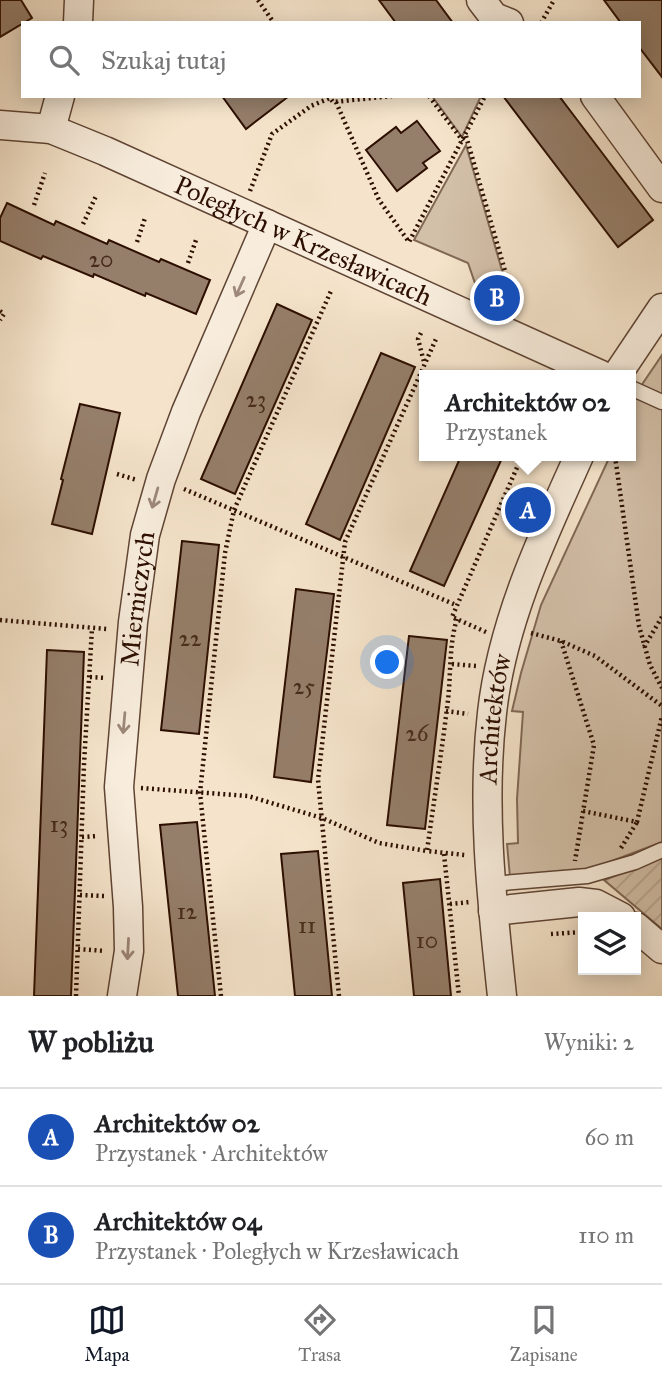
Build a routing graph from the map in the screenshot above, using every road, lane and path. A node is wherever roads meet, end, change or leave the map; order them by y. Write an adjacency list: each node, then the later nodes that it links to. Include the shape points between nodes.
1 (79, 0): 5 (street)
2 (258, 0): 6 (path)
3 (481, 0): 7 (street, via 494,17)
4 (554, 0): 8 (path)
5 (78, 21)
6 (273, 21)
7 (504, 21)
8 (542, 21)
9 (59, 98): 18 (street)
10 (327, 98): 23 (path, via 272,134)
11 (330, 98): 16 (path)
12 (374, 98): 16 (path)
13 (431, 98): 20 (path)
14 (484, 98): 19 (path)
15 (596, 98): 22 (street)
16 (337, 102): 20 (path, via 379,200 409,242)
17 (0, 125): 18 (street, Poległych w Krzesławicach)
18 (51, 129): 28 (street, Poległych w Krzesławicach)
19 (466, 135): 20 (path); 34 (path)
20 (463, 141)
21 (45, 173): 25 (path)
22 (662, 188)
23 (248, 195)
24 (96, 196): 27 (path)
25 (34, 205)
26 (145, 218): 30 (path)
27 (83, 223)
28 (267, 224): 41 (street, Poległych w Krzesławicach); 72 (street, Mierniczych, one-way to 72, via 191,401 145,535)
29 (196, 240): 31 (path)
30 (137, 242)
31 (188, 263)
32 (331, 291): 52 (path)
33 (662, 308): 42 (street)
34 (516, 309)
35 (0, 311): 36 (path, via 4,314)
36 (0, 320)
37 (421, 333): 39 (path, via 418,339)
38 (436, 339): 39 (path)
39 (424, 363): 40 (path)
40 (421, 370)
41 (590, 370)
42 (620, 370)
43 (419, 374): 53 (path, via 345,542)
44 (636, 390): 45 (lane)
45 (662, 402)
46 (520, 461): 54 (path)
47 (577, 461): 60 (street, Architektów)
48 (616, 461): 62 (path)
49 (117, 474): 50 (path)
50 (140, 481)
51 (193, 493): 52 (path)
52 (234, 510): 53 (path); 73 (path, via 225,553)
53 (344, 557): 54 (path); 75 (path, via 318,780)
54 (456, 606): 56 (path, via 452,617)
55 (662, 617): 62 (path)
56 (457, 619): 60 (path); 63 (path)
57 (0, 620): 58 (path)
58 (92, 628): 59 (path); 65 (path)
59 (117, 630)
60 (502, 631): 61 (path); 85 (street, Architektów, via 489,757)
61 (561, 641): 68 (path, via 595,656); 74 (path, via 594,745)
62 (643, 647): 67 (path)
63 (452, 664): 64 (path); 69 (path)
64 (488, 667)
65 (89, 677): 66 (path); 83 (path)
66 (111, 678)
67 (662, 688)
68 (662, 706)
69 (446, 712): 70 (path); 79 (path)
70 (479, 715)
71 (662, 716): 76 (path)
72 (119, 787): 73 (path); 96 (street, Mierniczych, one-way to 96, via 129,951)
73 (200, 793): 75 (path, via 248,796); 97 (path)
74 (583, 811): 76 (path); 82 (path)
75 (322, 818): 79 (path, via 379,843); 98 (path)
76 (637, 822): 77 (path)
77 (623, 844)
78 (662, 850): 85 (lane, via 587,876)
79 (427, 851): 80 (path)
80 (443, 854): 81 (path); 87 (path)
81 (473, 856)
82 (574, 864)
83 (80, 895): 84 (path); 92 (path)
84 (114, 897)
85 (492, 897): 88 (street, via 596,904); 100 (street, Architektów)
86 (466, 902): 87 (path)
87 (450, 904): 99 (path)
88 (611, 912)
89 (641, 931): 93 (street)
90 (578, 932): 91 (path)
91 (551, 934)
92 (78, 949): 94 (path); 95 (path)
93 (662, 949)
94 (113, 951)
95 (76, 996)
96 (122, 996)
97 (221, 996)
98 (339, 996)
99 (459, 996)
100 (502, 996)

